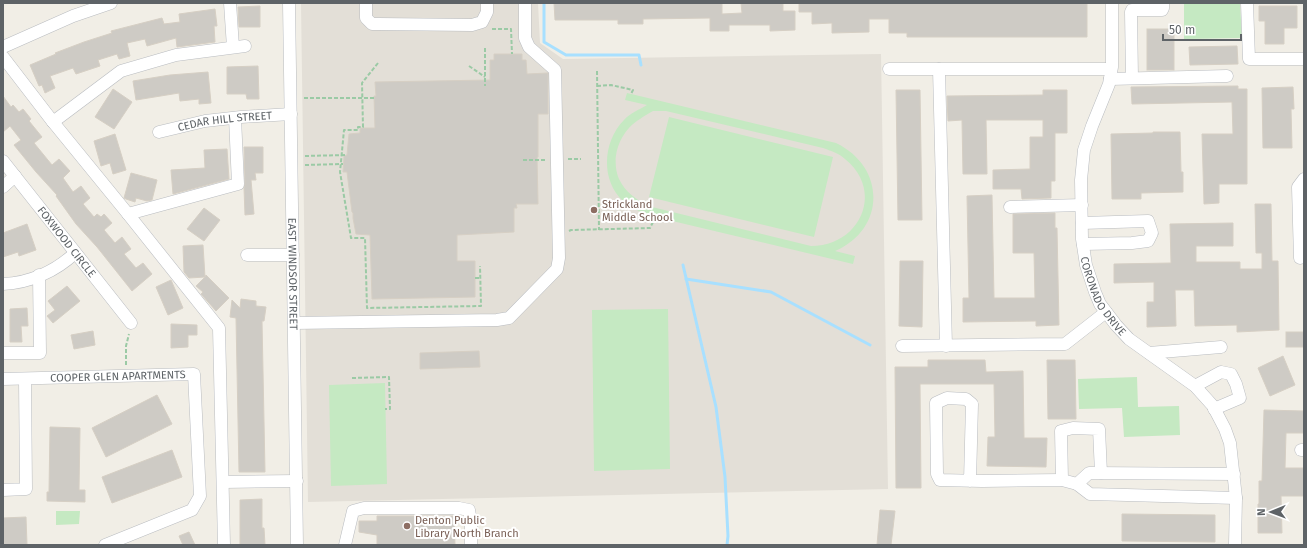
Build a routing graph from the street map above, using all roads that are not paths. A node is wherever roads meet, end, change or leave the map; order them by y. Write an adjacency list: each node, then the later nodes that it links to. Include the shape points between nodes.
1 (111, 3): 12 (street, via 73,16)
2 (230, 3): 23 (street, via 239,47 176,55 121,70)
3 (289, 3): 21 (street, EAST WINDSOR STREET)
4 (366, 3): 5 (street, via 366,18 372,24 397,25 472,25 482,22 487,12)
5 (487, 3)
6 (525, 3): 42 (street, via 525,38 529,47 555,70 559,258 557,269 510,318)
7 (1112, 3): 10 (street, CORONADO DRIVE)
8 (1163, 3): 11 (street, via 1162,10 1132,10)
9 (1247, 3): 14 (street, via 1249,59)
10 (1112, 30): 11 (street); 18 (street, CORONADO DRIVE)
11 (1131, 30): 15 (street)
12 (3, 47)
13 (3, 57): 23 (street)
14 (1304, 59)
15 (1131, 62): 18 (street); 20 (street)
16 (889, 69): 17 (street)
17 (938, 69): 18 (street); 44 (street)
18 (1111, 70): 20 (street); 29 (street, CORONADO DRIVE, via 1084,150)
19 (1227, 76): 20 (street)
20 (1132, 78)
21 (291, 114): 22 (street, CEDAR HILL STREET); 35 (street, EAST WINDSOR STREET)
22 (235, 118): 24 (street, CEDAR HILL STREET); 31 (street, via 238,184)
23 (53, 122): 31 (street)
24 (159, 132)
25 (3, 161): 26 (street, FOXWOOD CIRCLE)
26 (15, 176): 28 (street); 34 (street, FOXWOOD CIRCLE)
27 (1304, 179): 37 (street, via 1298,187 1300,258)
28 (3, 187)
29 (1082, 205): 30 (street); 32 (street, CORONADO DRIVE)
30 (1010, 206)
31 (128, 214): 56 (street, via 219,328)
32 (1082, 223): 33 (street, CORONADO DRIVE); 33 (street, via 1148,221 1152,233 1148,241)
33 (1083, 244): 40 (street, CORONADO DRIVE, via 1086,266 1095,292)
34 (75, 253): 38 (street, via 53,270); 41 (street, FOXWOOD CIRCLE)
35 (293, 255): 36 (street); 42 (street, EAST WINDSOR STREET)
36 (247, 256)
37 (1304, 257)
38 (39, 276): 39 (street); 46 (street, via 40,353)
39 (3, 284)
40 (1106, 312): 44 (street, via 1064,344); 47 (street, CORONADO DRIVE, via 1129,339)
41 (131, 323)
42 (294, 323): 57 (street, EAST WINDSOR STREET)
43 (902, 346): 44 (street)
44 (946, 346)
45 (1221, 347): 47 (street)
46 (3, 353)
47 (1149, 353): 50 (street, CORONADO DRIVE)
48 (3, 379): 49 (street, COOPER GLEN APARTMENTS)
49 (25, 379): 59 (street, via 26,489); 61 (street, COOPER GLEN APARTMENTS, via 194,374 200,496 192,510)
50 (1195, 386): 51 (street, CORONADO DRIVE); 51 (street, via 1221,372 1231,374 1240,398)
51 (1214, 409): 53 (street, CORONADO DRIVE, via 1230,444)
52 (1101, 473): 53 (street); 54 (street, via 1099,429 1073,428 1061,431); 58 (street, via 1089,473)
53 (1234, 474): 60 (street, CORONADO DRIVE)
54 (1062, 480): 55 (street); 58 (street)
55 (970, 481): 55 (street, via 940,480 937,474 936,403 946,398 966,399 972,404)
56 (222, 482): 57 (street); 62 (street)
57 (297, 482): 63 (street, EAST WINDSOR STREET)
58 (1078, 484): 60 (street, via 1090,494)
59 (3, 490)
60 (1236, 498): 66 (street, CORONADO DRIVE)
61 (105, 545)
62 (224, 545)
63 (298, 545)
64 (345, 545): 65 (street, via 353,512 364,508 459,508 469,510)
65 (471, 545)
66 (1235, 545)

